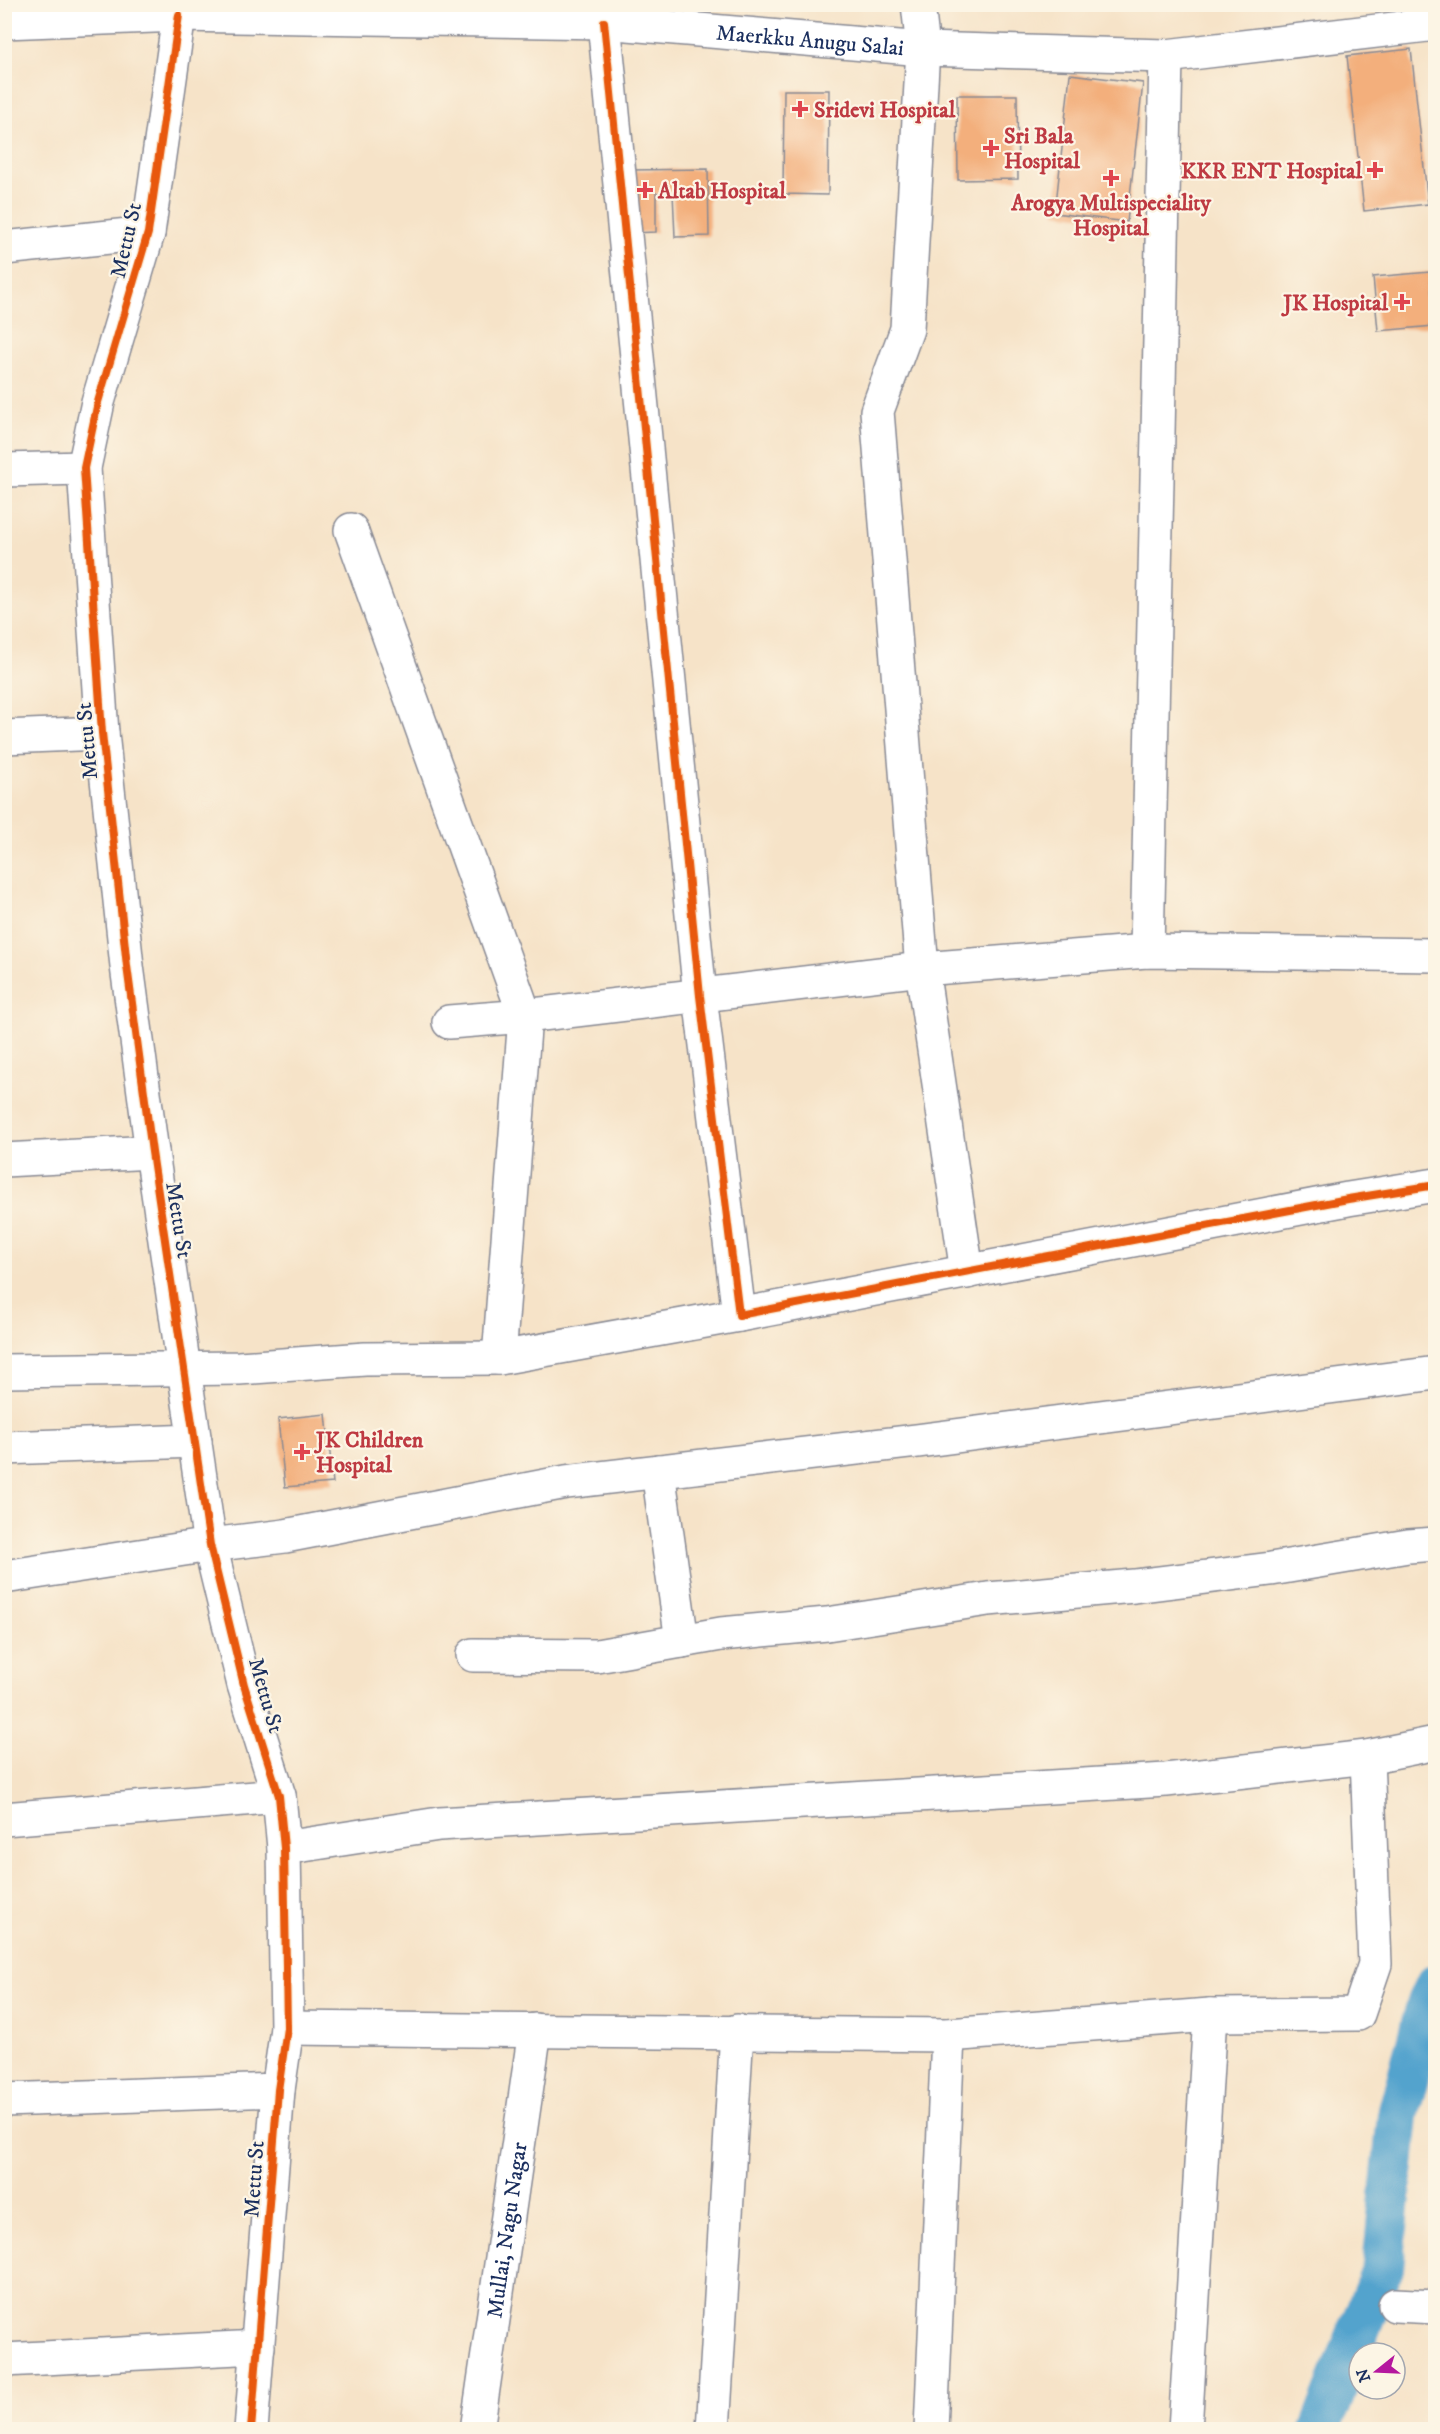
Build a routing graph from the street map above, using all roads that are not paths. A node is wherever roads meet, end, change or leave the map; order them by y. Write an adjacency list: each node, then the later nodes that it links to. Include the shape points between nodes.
1 (918, 4): 6 (street)
2 (179, 15): 3 (street, Maerkku Anugu Salai); 4 (street, Maerkku Anugu Salai); 8 (street, Mettu St)
3 (4, 22)
4 (604, 22): 6 (street, Maerkku Anugu Salai); 18 (street)
5 (1436, 24): 7 (street, Maerkku Anugu Salai)
6 (922, 49): 7 (street, Maerkku Anugu Salai); 17 (street, via 907,329 877,411)
7 (1166, 56): 15 (street)
8 (148, 233): 9 (street); 10 (street, Mettu St, via 98,402)
9 (4, 248)
10 (84, 468): 11 (street); 13 (street, Mettu St)
11 (4, 470)
12 (351, 530): 19 (street)
13 (102, 733): 14 (street); 21 (street, Mettu St)
14 (4, 737)
15 (1148, 951): 16 (street); 17 (street)
16 (1436, 956)
17 (922, 969): 18 (street); 24 (street)
18 (700, 996): 19 (street); 25 (street)
19 (525, 1016): 20 (street); 26 (street)
20 (449, 1022)
21 (152, 1152): 22 (street); 27 (street, Mettu St)
22 (4, 1160)
23 (1436, 1185): 24 (street)
24 (967, 1272): 25 (street)
25 (739, 1315): 26 (street)
26 (499, 1358): 27 (street, via 365,1359)
27 (184, 1368): 28 (street); 30 (street, Mettu St)
28 (4, 1371)
29 (1436, 1373): 32 (street)
30 (195, 1441): 31 (street); 34 (street, Mettu St)
31 (4, 1448)
32 (658, 1471): 34 (street, via 566,1482 285,1536); 36 (street)
33 (1436, 1544): 36 (street, via 1271,1569 988,1599)
34 (210, 1545): 35 (street); 40 (street, Mettu St, via 244,1685)
35 (4, 1577)
36 (682, 1641): 37 (street, via 597,1656)
37 (473, 1655)
38 (1436, 1743): 39 (street)
39 (1367, 1757): 42 (street, via 1166,1780 440,1824); 43 (street, via 1375,1964 1358,2014)
40 (279, 1796): 41 (street); 42 (street, Mettu St)
41 (4, 1819)
42 (284, 1848): 44 (street, Mettu St)
43 (1210, 2015): 47 (street); 58 (street)
44 (287, 2028): 45 (street); 48 (street, Mettu St)
45 (535, 2030): 46 (street); 55 (street, Mullai, Nagu Nagar)
46 (737, 2031): 47 (street); 56 (street)
47 (948, 2035): 57 (street)
48 (278, 2090): 49 (street); 52 (street, Mettu St)
49 (4, 2100)
50 (1395, 2305): 51 (street)
51 (1436, 2307)
52 (258, 2347): 53 (street); 54 (street, Mettu St)
53 (4, 2360)
54 (251, 2430)
55 (477, 2430)
56 (712, 2430)
57 (931, 2430)
58 (1185, 2430)

